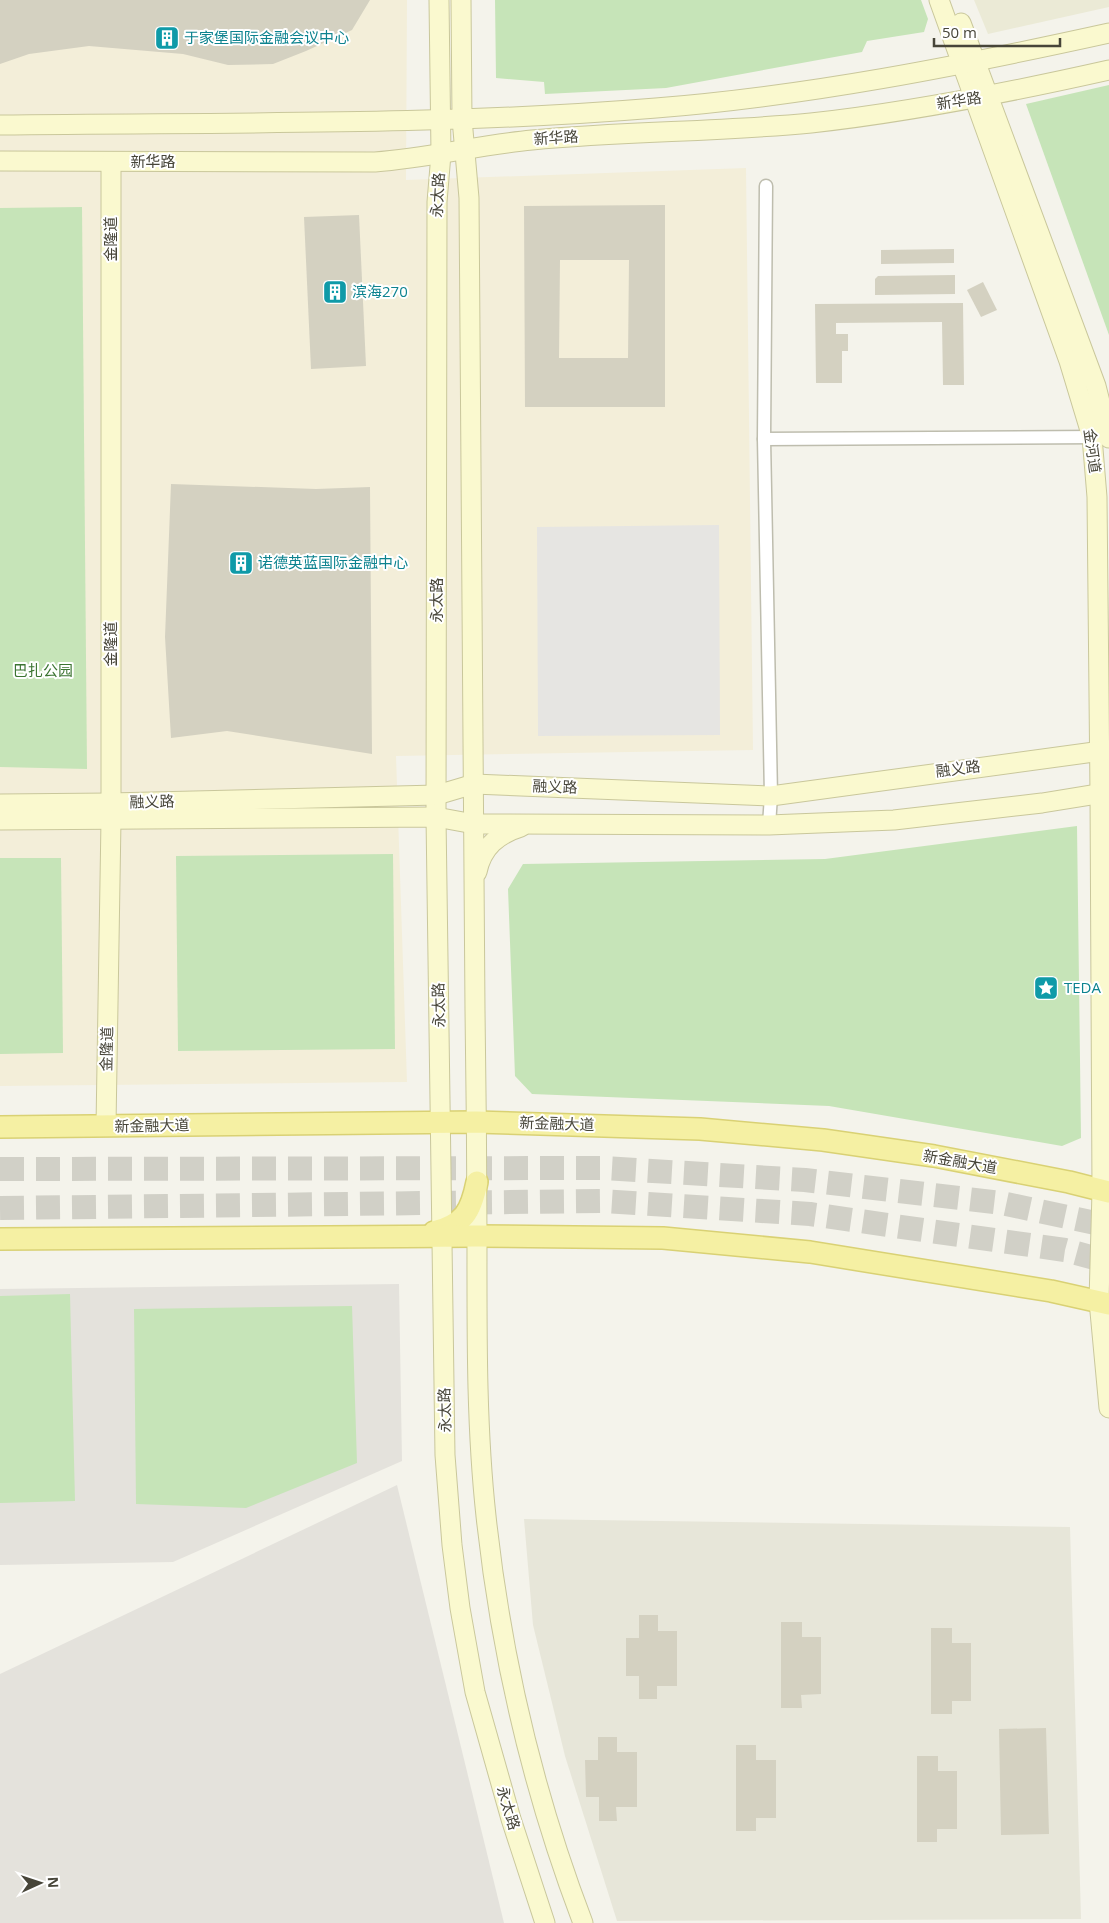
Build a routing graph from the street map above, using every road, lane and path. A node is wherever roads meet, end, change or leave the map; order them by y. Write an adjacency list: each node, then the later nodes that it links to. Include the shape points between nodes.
1 (439, 0): 11 (main road, 永太路)
2 (461, 0): 10 (main road, 永太路)
3 (939, 0): 6 (main road, 金河道)
4 (953, 0): 6 (main road, 金河道)
5 (1109, 33): 6 (main road, 新华路)
6 (969, 62): 8 (main road, 金河道); 10 (main road, 新华路, via 761,97 655,108)
7 (1109, 70): 8 (main road, 新华路)
8 (982, 97): 9 (main road, 新华路); 13 (main road, 金河道); 19 (main road, 金河道, via 1096,386)
9 (924, 106): 13 (main road, via 951,109 967,115 976,122); 14 (main road, 新华路, via 810,123 532,140)
10 (462, 119): 11 (main road, 新华路); 14 (main road, 永太路)
11 (441, 120): 12 (main road, 新华路); 15 (main road, 永太路)
12 (0, 125)
13 (991, 145): 19 (main road, 金河道, via 1075,380)
14 (465, 148): 15 (main road, 新华路); 22 (main road, 永太路, via 469,198)
15 (441, 154): 17 (main road, 新华路, via 375,162); 24 (main road, 永太路, via 437,202)
16 (0, 161): 17 (main road, 新华路)
17 (111, 162): 27 (main road, 金隆道)
18 (766, 186): 20 (street)
19 (1103, 437): 20 (street); 21 (main road, 金河道, via 1097,497 1099,707)
20 (764, 440): 25 (street)
21 (1106, 749): 23 (main road, 金河道); 25 (main road, 融义路)
22 (474, 784): 24 (main road, 融义路); 25 (main road, 融义路); 31 (main road, 永太路)
23 (1104, 793): 32 (main road, 融义路, via 894,820); 39 (main road, 金河道)
24 (437, 795): 27 (main road, 融义路); 28 (main road, 永太路)
25 (771, 796): 32 (street)
26 (0, 804): 27 (main road, 融义路)
27 (111, 812): 28 (main road, 融义路); 29 (main road, 融义路); 37 (main road, 金隆道)
28 (436, 817): 31 (main road, 融义路); 34 (main road, 永太路)
29 (0, 820)
30 (532, 823): 31 (main road, 融义路); 32 (main road, 融义路); 33 (main road, via 497,837 480,859)
31 (474, 824): 33 (main road, 永太路)
32 (769, 825)
33 (474, 886): 35 (main road, 永太路)
34 (441, 1122): 35 (main road, 新金融大道); 37 (main road, 新金融大道); 40 (main road, 永太路)
35 (476, 1122): 38 (main road, 永太路); 39 (main road, 新金融大道, via 700,1129 823,1140 944,1158)
36 (0, 1126): 37 (main road, 新金融大道)
37 (106, 1126)
38 (477, 1182): 40 (main road, via 471,1207 465,1216); 41 (main road, 永太路)
39 (1106, 1192): 43 (main road, 金河道)
40 (443, 1233): 41 (main road); 42 (main road, via 419,1236); 45 (main road, 永太路, via 445,1455 459,1599 490,1749)
41 (477, 1236): 43 (main road, via 662,1238 810,1252 1051,1291); 46 (main road, 永太路, via 477,1380 486,1513 496,1591 523,1735 558,1855)
42 (0, 1239)
43 (1104, 1303): 44 (main road, 金河道)
44 (1109, 1408)
45 (546, 1923)
46 (583, 1923)

